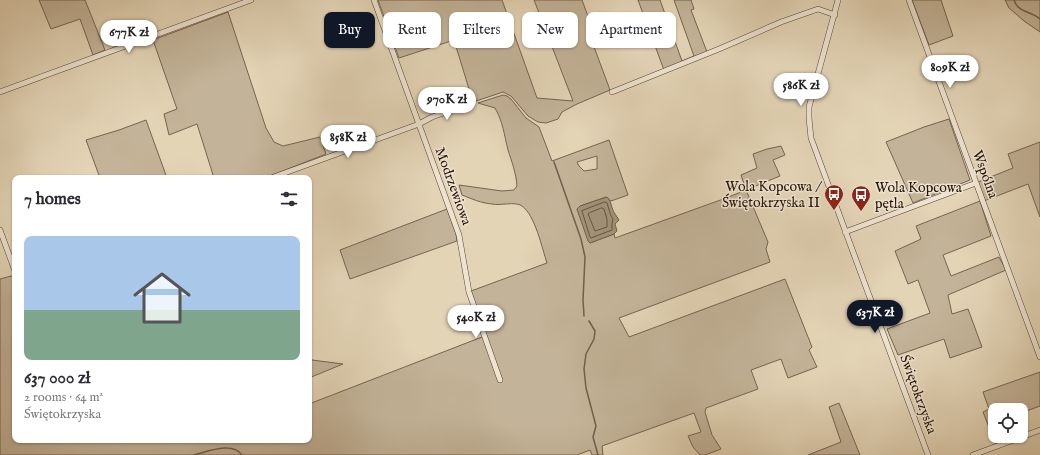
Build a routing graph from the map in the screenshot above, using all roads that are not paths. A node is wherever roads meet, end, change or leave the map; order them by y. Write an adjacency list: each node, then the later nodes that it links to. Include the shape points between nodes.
1 (251, 0): 6 (street)
2 (374, 0): 9 (street, Modrzewiowa)
3 (838, 0): 5 (street, Świętokrzyska)
4 (909, 0): 11 (street, Wspólna)
5 (835, 15): 7 (street, via 818,9); 13 (street, Świętokrzyska, via 809,107 809,118 811,138)
6 (0, 92)
7 (612, 92)
8 (468, 105): 9 (street)
9 (419, 124): 10 (street); 16 (street, Modrzewiowa, via 459,235 469,292)
10 (279, 175)
11 (976, 183): 13 (street); 15 (street, Wspólna)
12 (0, 230): 14 (street)
13 (845, 232): 18 (street, Świętokrzyska)
14 (12, 263)
15 (1040, 357)
16 (500, 380)
17 (1040, 430): 19 (street)
18 (928, 455)
19 (973, 455)

